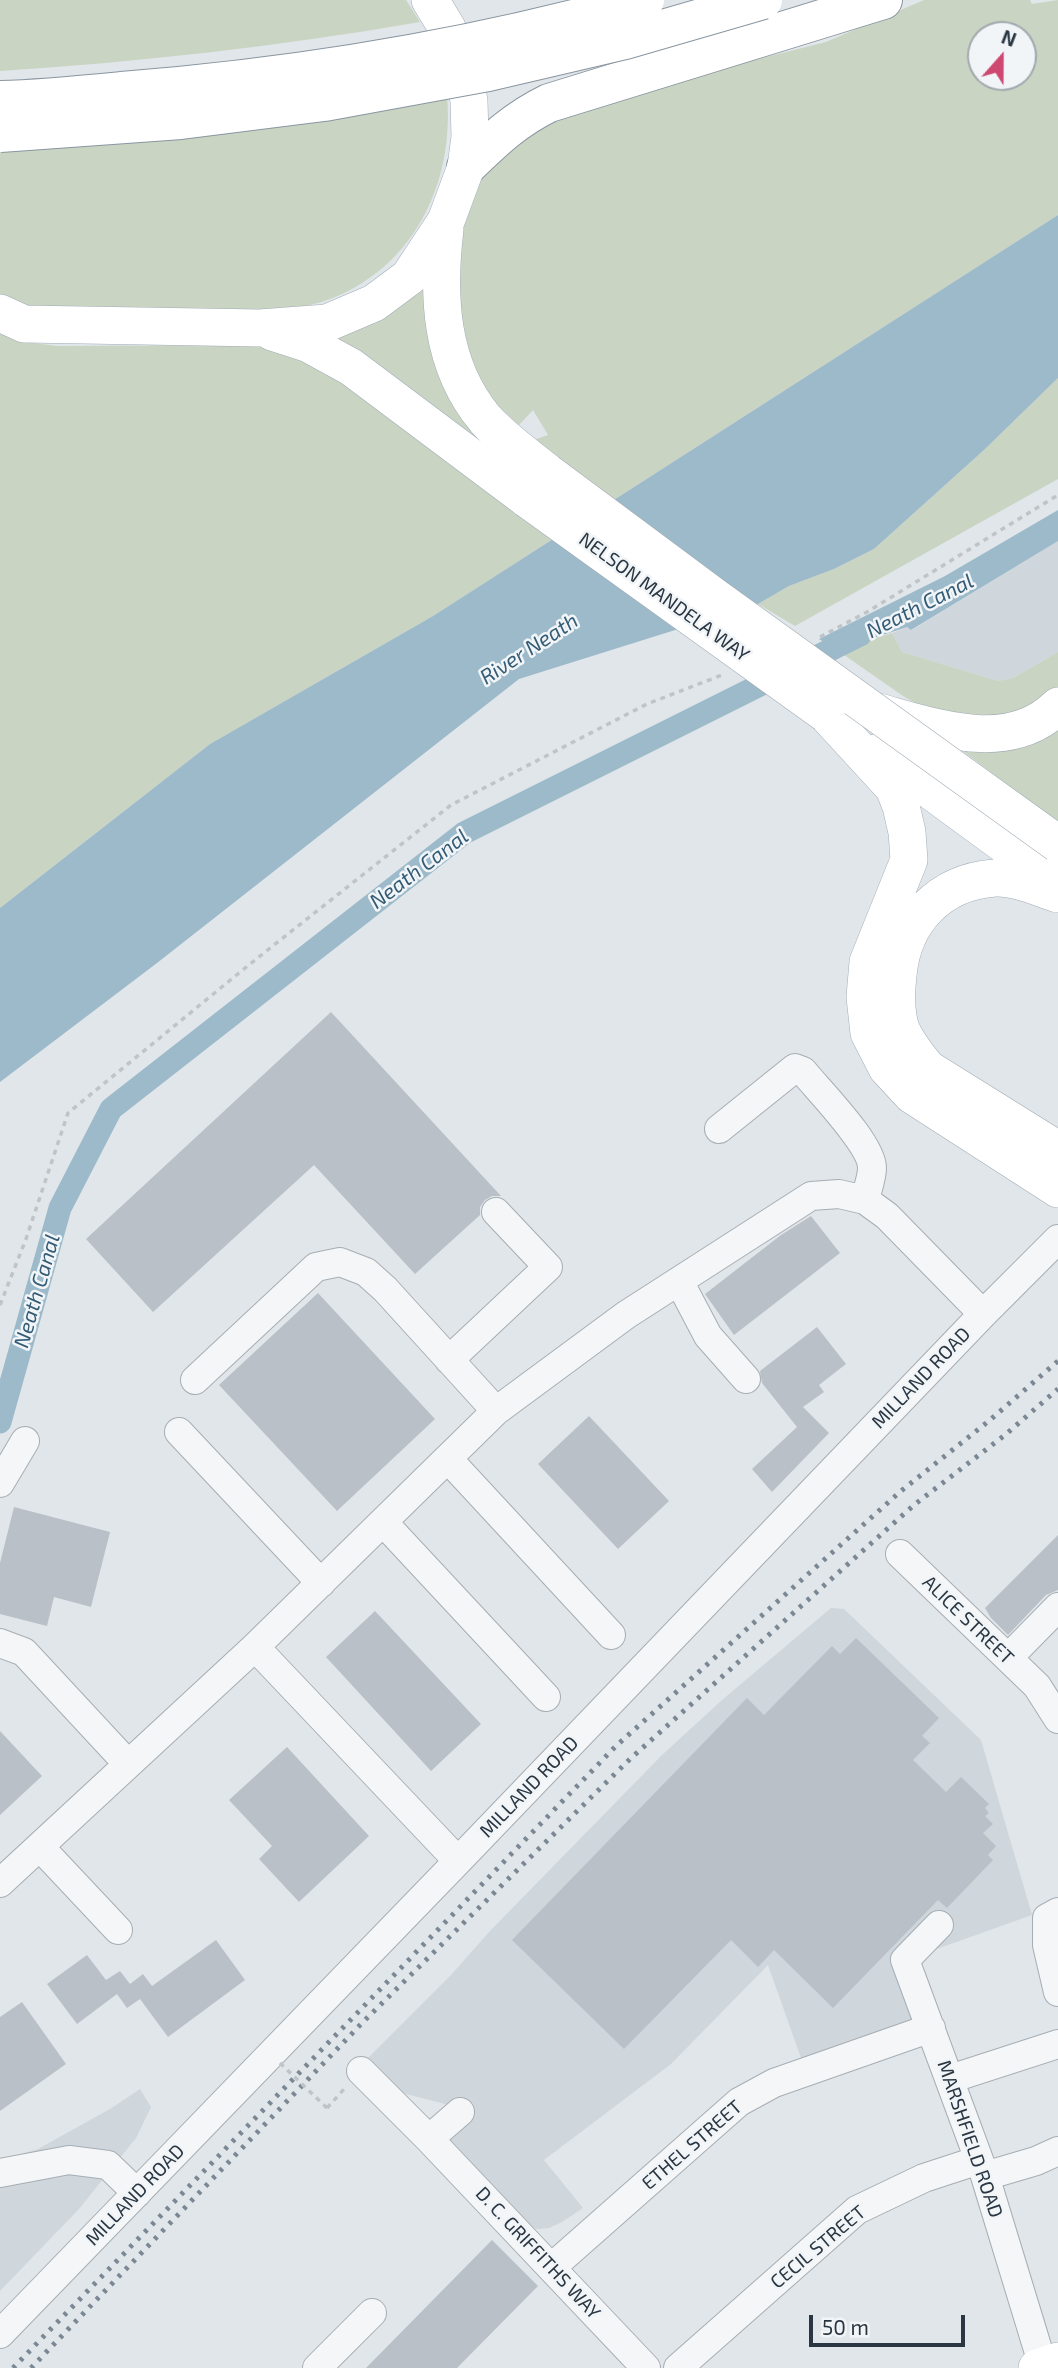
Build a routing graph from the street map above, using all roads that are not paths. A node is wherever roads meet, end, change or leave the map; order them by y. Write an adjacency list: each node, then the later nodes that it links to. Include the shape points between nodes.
1 (430, 0): 7 (main road, via 462,62 469,101)
2 (645, 0): 5 (highway, bridge, via 476,41 319,69 173,87)
3 (763, 0): 6 (highway, bridge, via 625,40 488,72 324,102 181,120)
4 (883, 0): 7 (highway, via 549,103 523,116)
5 (0, 100)
6 (0, 133)
7 (466, 167): 8 (main road)
8 (446, 221): 10 (main road, via 409,277 374,303 327,323); 11 (main road, NELSON MANDELA WAY, via 441,315 449,348 463,388)
9 (0, 313): 10 (main road, via 24,324)
10 (260, 328): 11 (main road, NELSON MANDELA WAY, via 309,344 351,367)
11 (537, 486): 13 (main road, NELSON MANDELA WAY, bridge, via 715,597); 14 (main road, NELSON MANDELA WAY, bridge)
12 (1058, 706): 13 (main road, via 1031,724 988,734 960,733)
13 (874, 710): 15 (main road, NELSON MANDELA WAY, bridge)
14 (825, 714): 16 (main road, NELSON MANDELA WAY); 18 (main road, via 894,788 907,832 909,860 868,962 865,997)
15 (1058, 844)
16 (1058, 884)
17 (1058, 894): 18 (main road, via 997,878 959,885 929,906 910,928 900,953 895,998)
18 (885, 1031): 20 (main road, via 928,1069); 21 (main road, via 887,1068 912,1096)
19 (719, 1129): 22 (street, via 795,1068 803,1071 869,1154 872,1168)
20 (1058, 1150)
21 (1058, 1189)
22 (865, 1200): 25 (street, via 839,1194 811,1196); 26 (street, via 887,1216)
23 (496, 1212): 27 (street, via 548,1267)
24 (1058, 1239): 26 (street, MILLAND ROAD)
25 (679, 1281): 28 (street, via 708,1336); 30 (street, via 589,1340)
26 (983, 1314): 47 (street, MILLAND ROAD)
27 (449, 1360): 29 (street, via 366,1272 340,1262 316,1267); 30 (street)
28 (746, 1379)
29 (195, 1380)
30 (496, 1411): 33 (street)
31 (179, 1432): 37 (street)
32 (25, 1441): 34 (street)
33 (448, 1458): 35 (street); 39 (street)
34 (0, 1483)
35 (383, 1522): 37 (street); 43 (street)
36 (900, 1554): 42 (street, ALICE STREET)
37 (321, 1583): 41 (street)
38 (1058, 1607): 42 (street)
39 (611, 1635)
40 (0, 1643): 45 (street, via 24,1653)
41 (255, 1647): 45 (street); 47 (street)
42 (1008, 1658): 44 (street, ALICE STREET, via 1037,1686)
43 (546, 1697)
44 (1058, 1719)
45 (128, 1764): 46 (street)
46 (40, 1847): 48 (street); 51 (street)
47 (458, 1861): 62 (street, MILLAND ROAD)
48 (0, 1884)
49 (1058, 1912): 52 (street, via 1047,1918 1047,1945)
50 (939, 1925): 53 (street, MARSHFIELD ROAD, via 905,1960)
51 (118, 1930)
52 (1058, 1992)
53 (931, 2028): 56 (street, MARSHFIELD ROAD); 63 (street, ETHEL STREET, via 774,2083 739,2102)
54 (1058, 2044): 56 (street)
55 (361, 2071): 58 (street, D. C. GRIFFITHS WAY)
56 (950, 2079): 60 (street, MARSHFIELD ROAD)
57 (460, 2112): 58 (street)
58 (429, 2138): 63 (street, D. C. GRIFFITHS WAY)
59 (1058, 2151): 60 (street, CECIL STREET, via 1036,2161)
60 (982, 2168): 66 (street, MARSHFIELD ROAD); 69 (street, CECIL STREET, via 924,2178 857,2210)
61 (0, 2173): 62 (street, via 69,2160 108,2165)
62 (137, 2193): 65 (street, MILLAND ROAD)
63 (552, 2267): 68 (street, D. C. GRIFFITHS WAY)
64 (372, 2313): 67 (street)
65 (0, 2334)
66 (1050, 2365)
67 (317, 2368)
68 (646, 2368)
69 (678, 2368)

